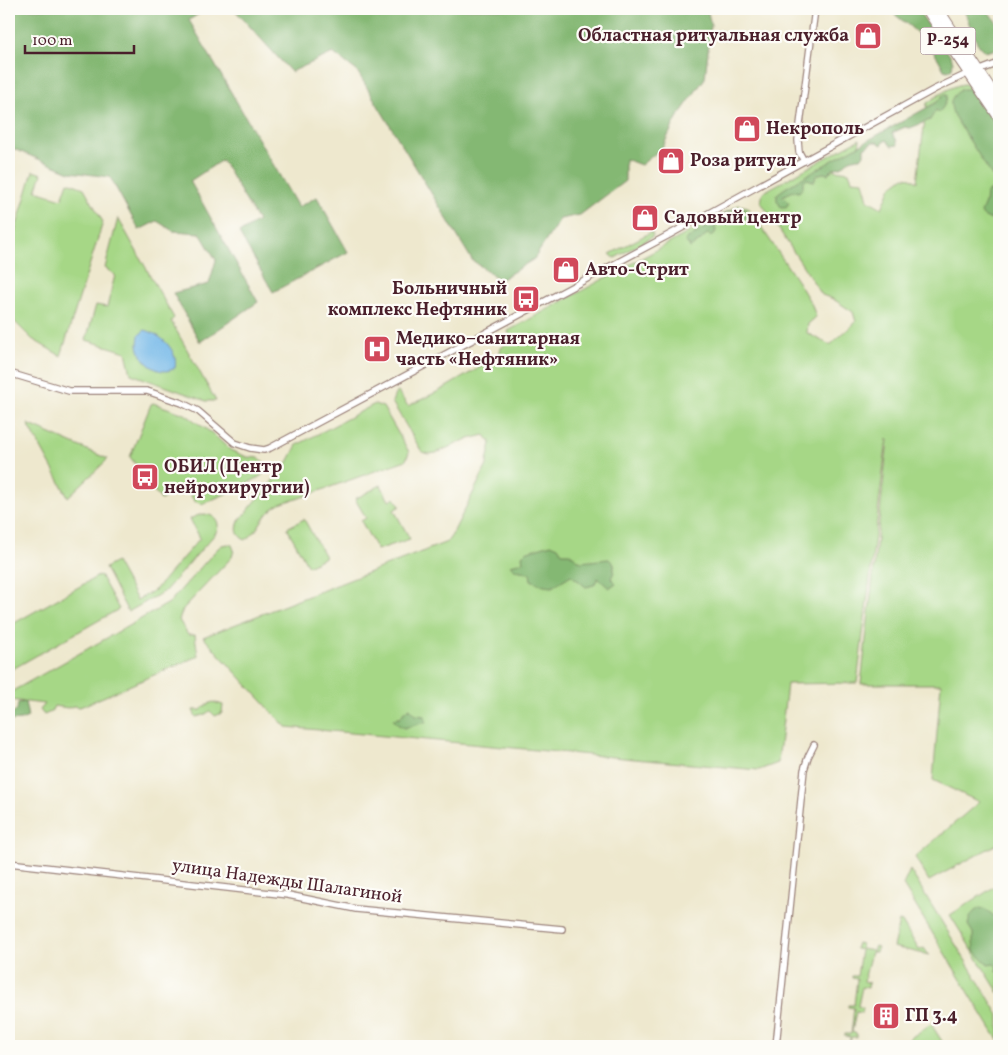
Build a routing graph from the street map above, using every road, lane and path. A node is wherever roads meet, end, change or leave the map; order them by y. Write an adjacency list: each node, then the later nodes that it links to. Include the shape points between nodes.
1 (815, 9): 8 (street, via 798,140)
2 (927, 9): 5 (highway, Р-254)
3 (938, 9): 5 (highway, Р-254)
4 (999, 63): 5 (street)
5 (974, 72): 6 (highway, Р-254); 7 (highway, Р-254); 8 (street, via 935,89)
6 (999, 102)
7 (999, 117)
8 (804, 162): 9 (street, via 264,450 235,443 198,411 147,391 70,391)
9 (9, 373)
10 (814, 745): 13 (street, via 804,770)
11 (9, 863): 12 (street, улица Надежды Шалагиной, via 288,895 356,909)
12 (562, 929)
13 (776, 1046)

